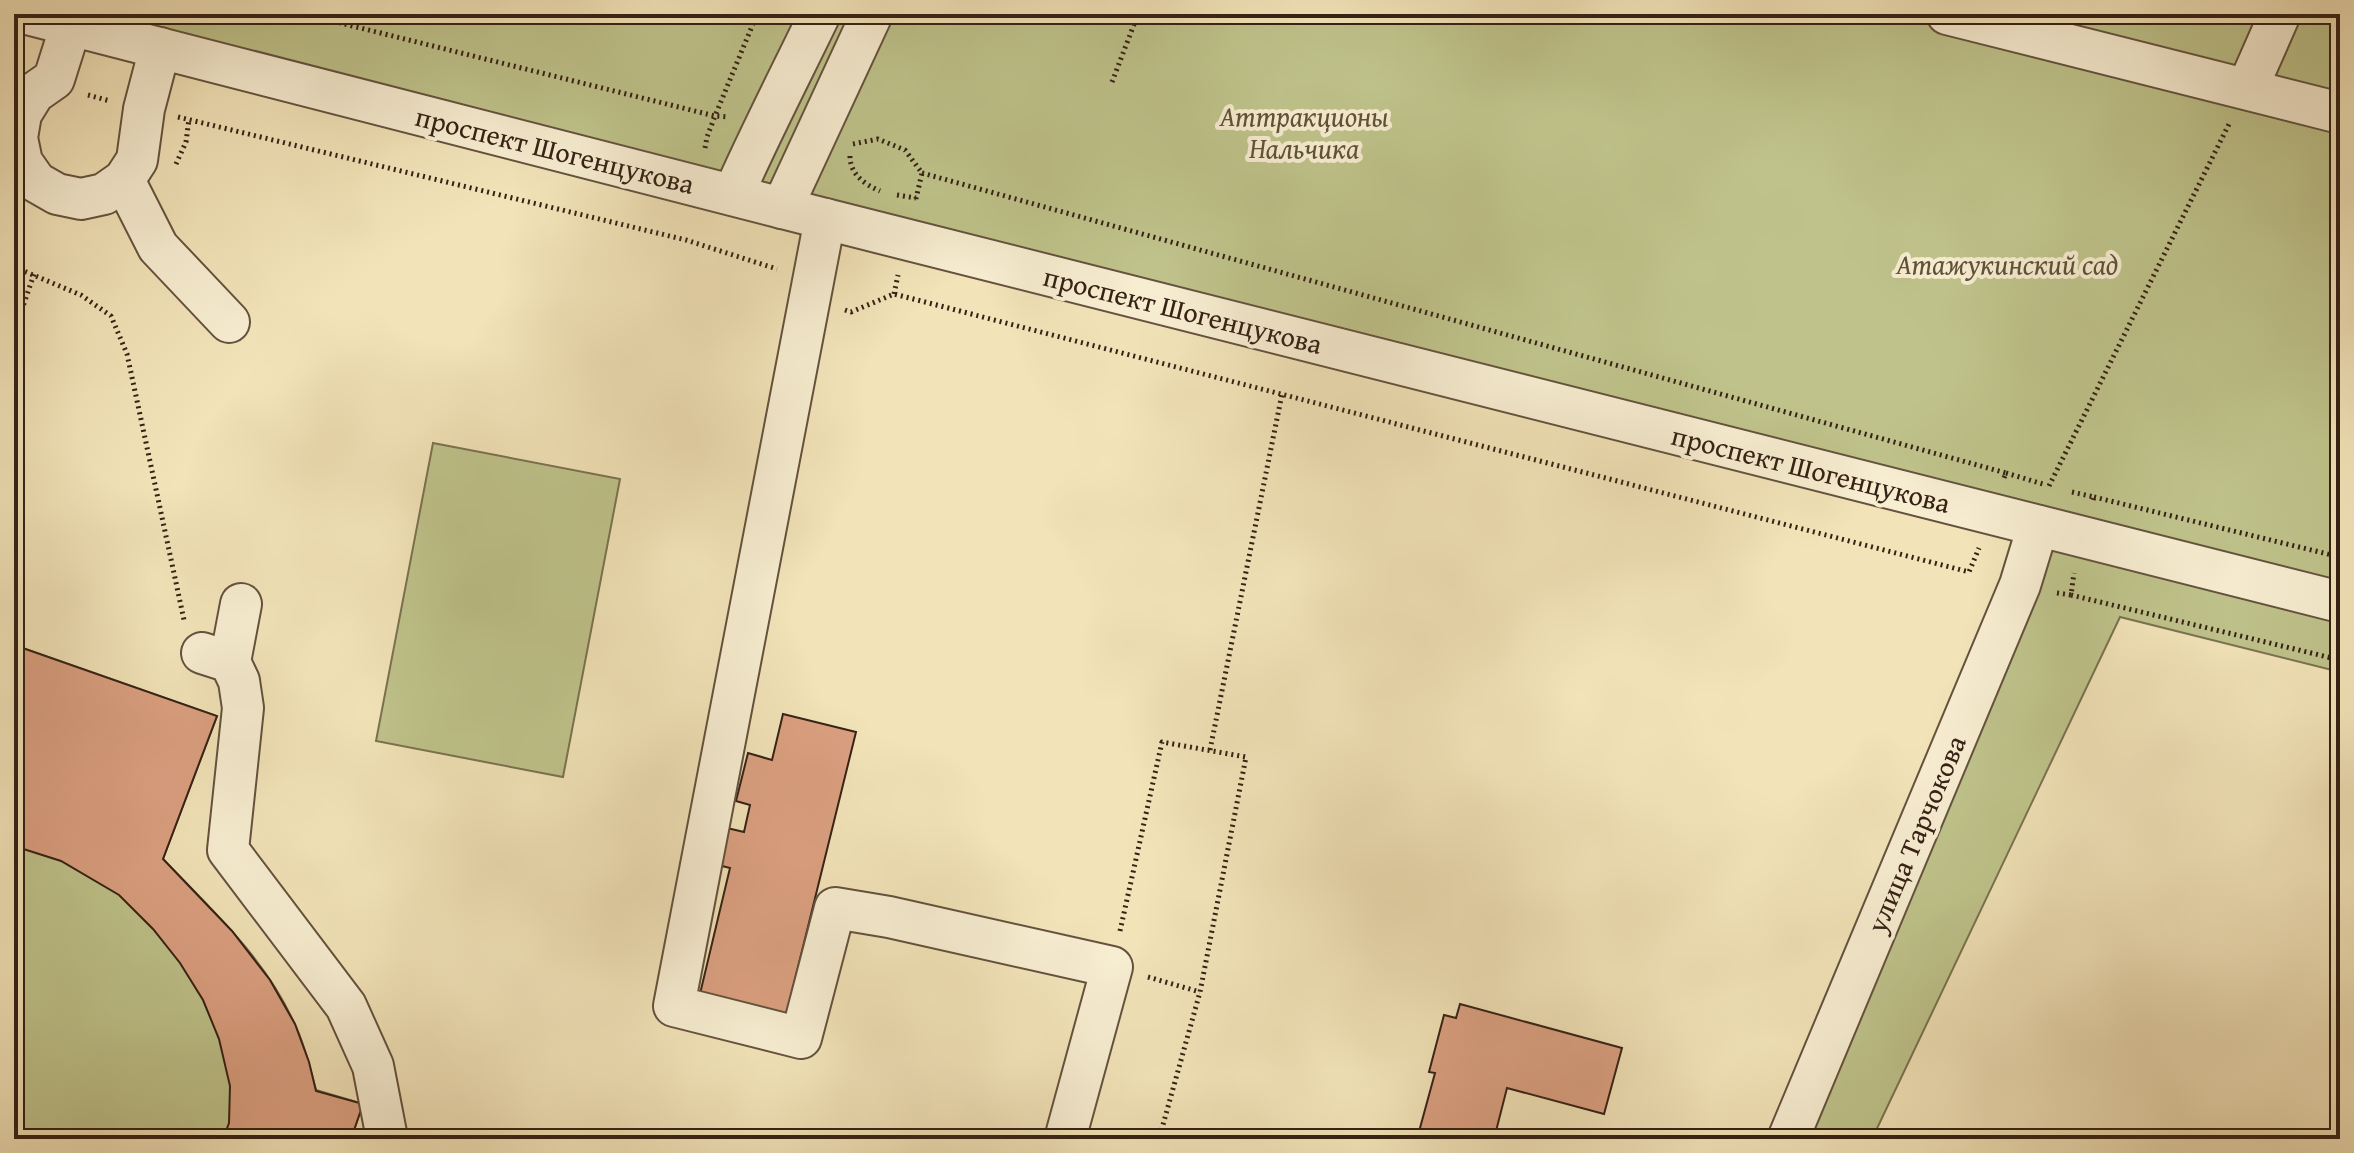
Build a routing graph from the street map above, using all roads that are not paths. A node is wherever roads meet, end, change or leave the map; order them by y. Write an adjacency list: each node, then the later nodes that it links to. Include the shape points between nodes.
1 (27, 14): 6 (street, проспект Шогенцукова)
2 (820, 14): 11 (street)
3 (872, 14): 12 (street)
4 (1947, 14): 8 (street)
5 (2280, 14): 8 (street)
6 (71, 25): 7 (street, проспект Шогенцукова); 10 (street, via 54,79 34,93 21,114 17,138 22,162 36,182 81,199 104,194)
7 (160, 48): 10 (street, via 137,160); 11 (street, проспект Шогенцукова)
8 (2247, 89): 9 (street)
9 (2340, 113)
10 (124, 180): 14 (street, via 158,247)
11 (733, 195): 12 (street, проспект Шогенцукова)
12 (782, 208): 13 (street, проспект Шогенцукова)
13 (825, 219): 15 (street, проспект Шогенцукова); 19 (street, via 674,1006 801,1038 835,908 1112,967)
14 (229, 322)
15 (2038, 526): 16 (street, проспект Шогенцукова); 20 (street, улица Тарчокова, via 2020,585)
16 (2340, 602)
17 (241, 604): 18 (street, via 206,649 239,681 243,708 228,850 346,1006 373,1066)
18 (384, 1139)
19 (1065, 1139)
20 (1788, 1139)

